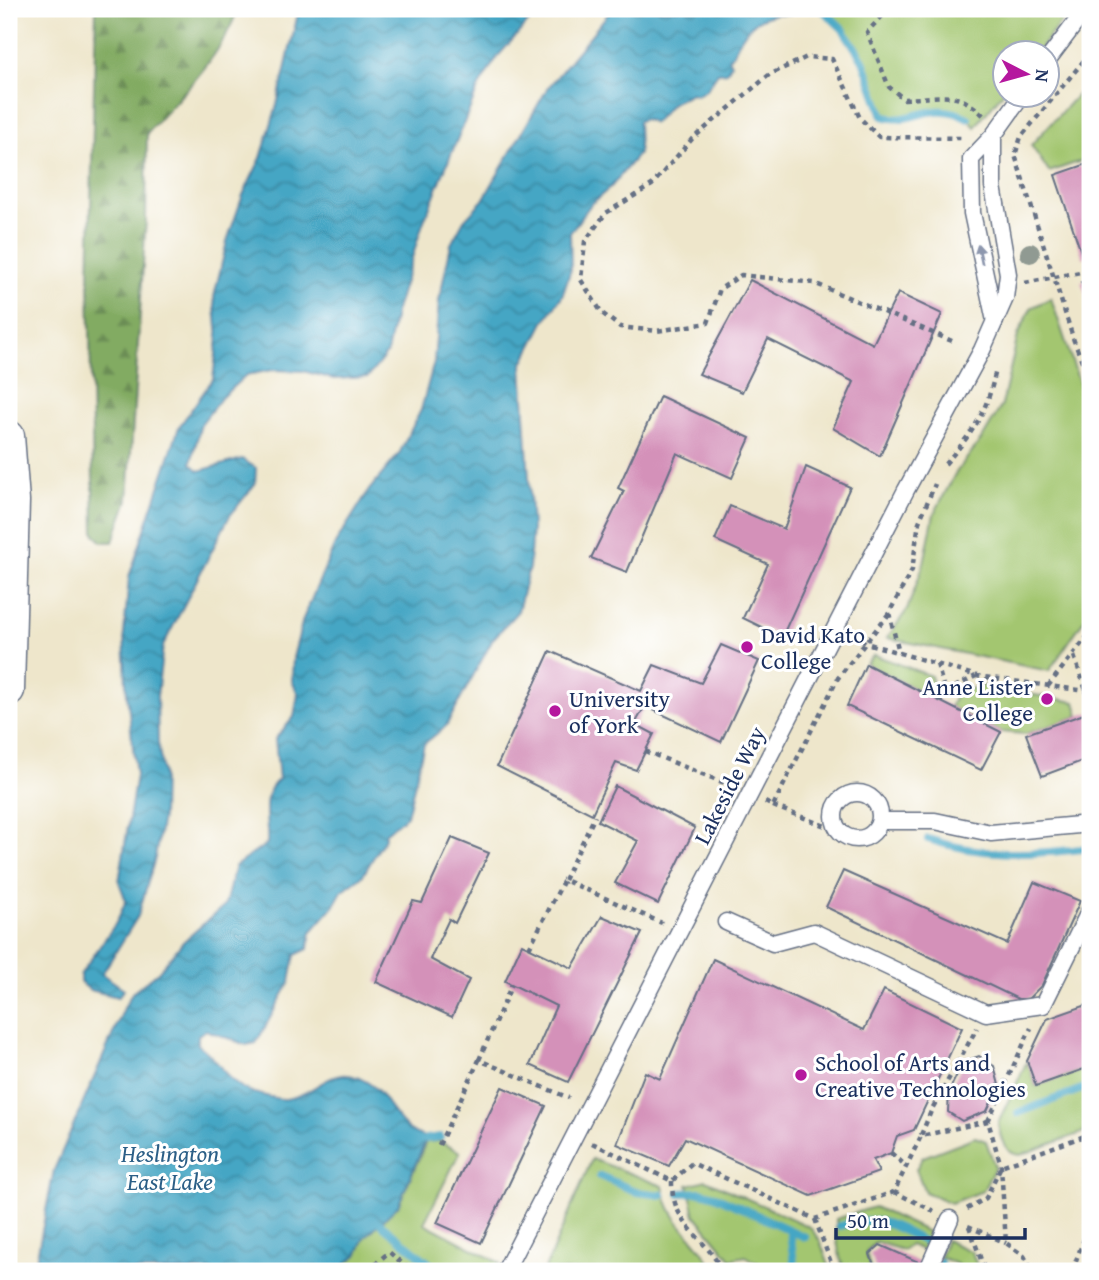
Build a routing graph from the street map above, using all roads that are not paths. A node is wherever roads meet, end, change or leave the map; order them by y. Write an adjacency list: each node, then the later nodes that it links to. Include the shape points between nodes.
1 (1086, 9): 2 (lane)
2 (1060, 43)
3 (1013, 108): 4 (lane)
4 (995, 133): 5 (lane, Lakeside Way, via 993,186 1008,284); 5 (lane, one-way to 4, via 969,187 971,159)
5 (995, 321): 13 (lane, Lakeside Way)
6 (9, 436): 7 (street, via 14,501)
7 (9, 690)
8 (881, 821): 8 (lane, via 870,837 852,840 836,830 832,811 843,795 861,792 877,802); 9 (lane, via 935,821 991,833)
9 (1090, 824)
10 (1090, 910): 11 (lane, via 1043,1005 986,1013 814,932 772,943)
11 (726, 922)
12 (950, 1219): 14 (lane)
13 (505, 1271)
14 (930, 1271)

